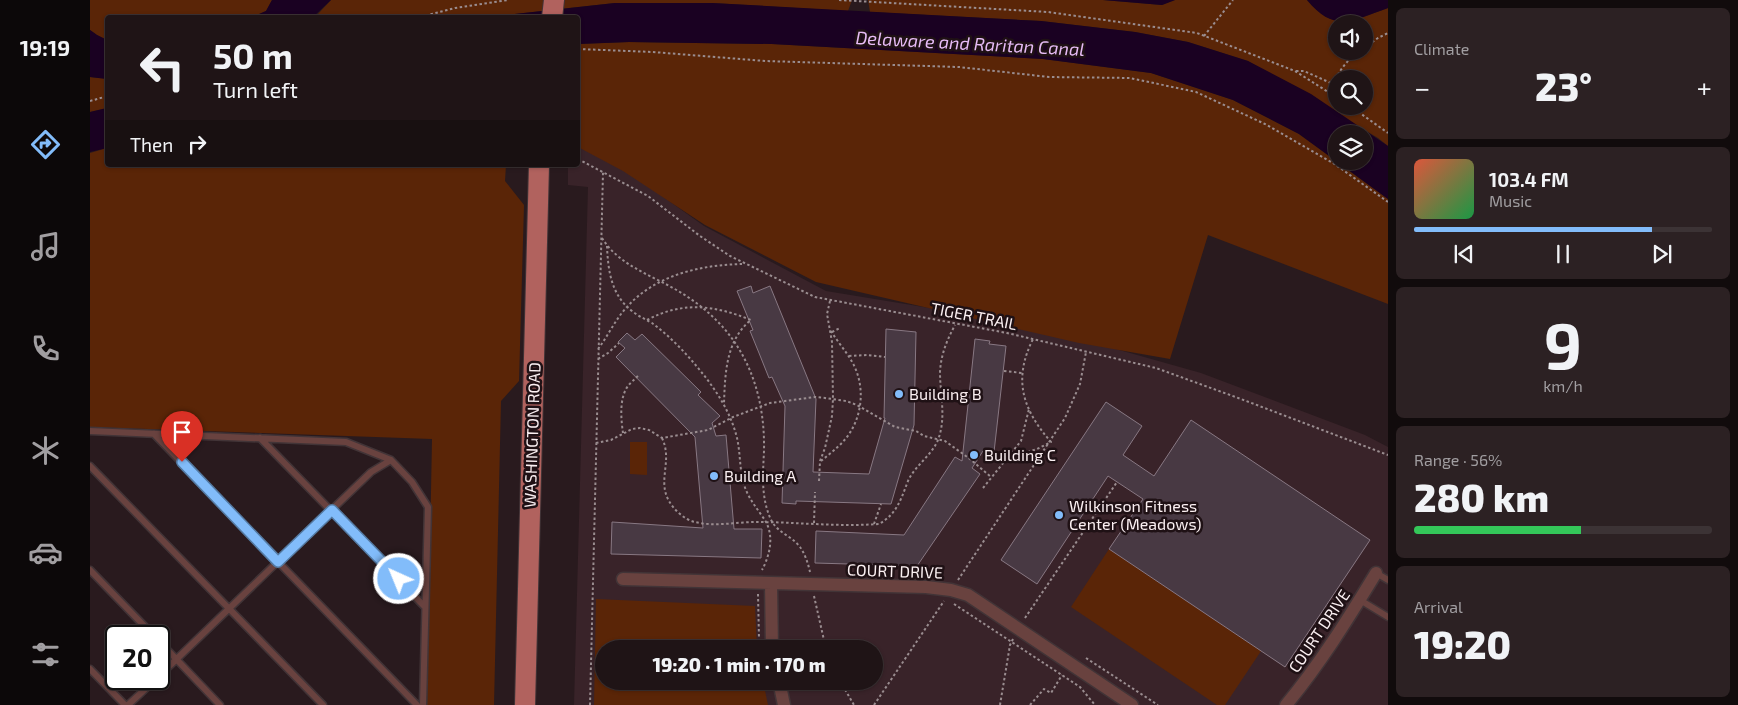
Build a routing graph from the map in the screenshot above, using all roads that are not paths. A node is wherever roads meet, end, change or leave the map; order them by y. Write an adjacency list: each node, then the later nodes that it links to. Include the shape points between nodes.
1 (539, 167): 31 (main road, WASHINGTON ROAD)
2 (90, 431): 3 (lane)
3 (154, 434): 4 (lane); 8 (lane)
4 (260, 438): 5 (lane, via 346,442); 7 (lane)
5 (391, 460): 7 (lane, via 371,472); 15 (lane, via 412,482 428,507)
6 (90, 466): 16 (lane)
7 (332, 510): 8 (lane); 15 (lane)
8 (278, 562): 16 (lane); 29 (lane)
9 (90, 570): 18 (lane)
10 (1376, 573): 12 (lane); 14 (street, COURT DRIVE)
11 (623, 580): 13 (street, COURT DRIVE)
12 (1388, 580)
13 (771, 584): 19 (street); 33 (street, COURT DRIVE, via 926,587 948,594 968,595)
14 (1360, 600): 17 (lane); 34 (street, COURT DRIVE)
15 (425, 607): 30 (lane)
16 (229, 608): 21 (lane); 28 (lane)
17 (1388, 618)
18 (143, 625)
19 (772, 640)
20 (170, 653): 21 (lane)
21 (176, 659): 22 (lane); 27 (lane)
22 (170, 665)
23 (90, 669): 26 (lane)
24 (143, 690): 26 (lane)
25 (781, 690): 32 (street)
26 (126, 705)
27 (220, 705)
28 (323, 705)
29 (417, 705)
30 (423, 705)
31 (525, 705)
32 (784, 705)
33 (1132, 705)
34 (1286, 705)

